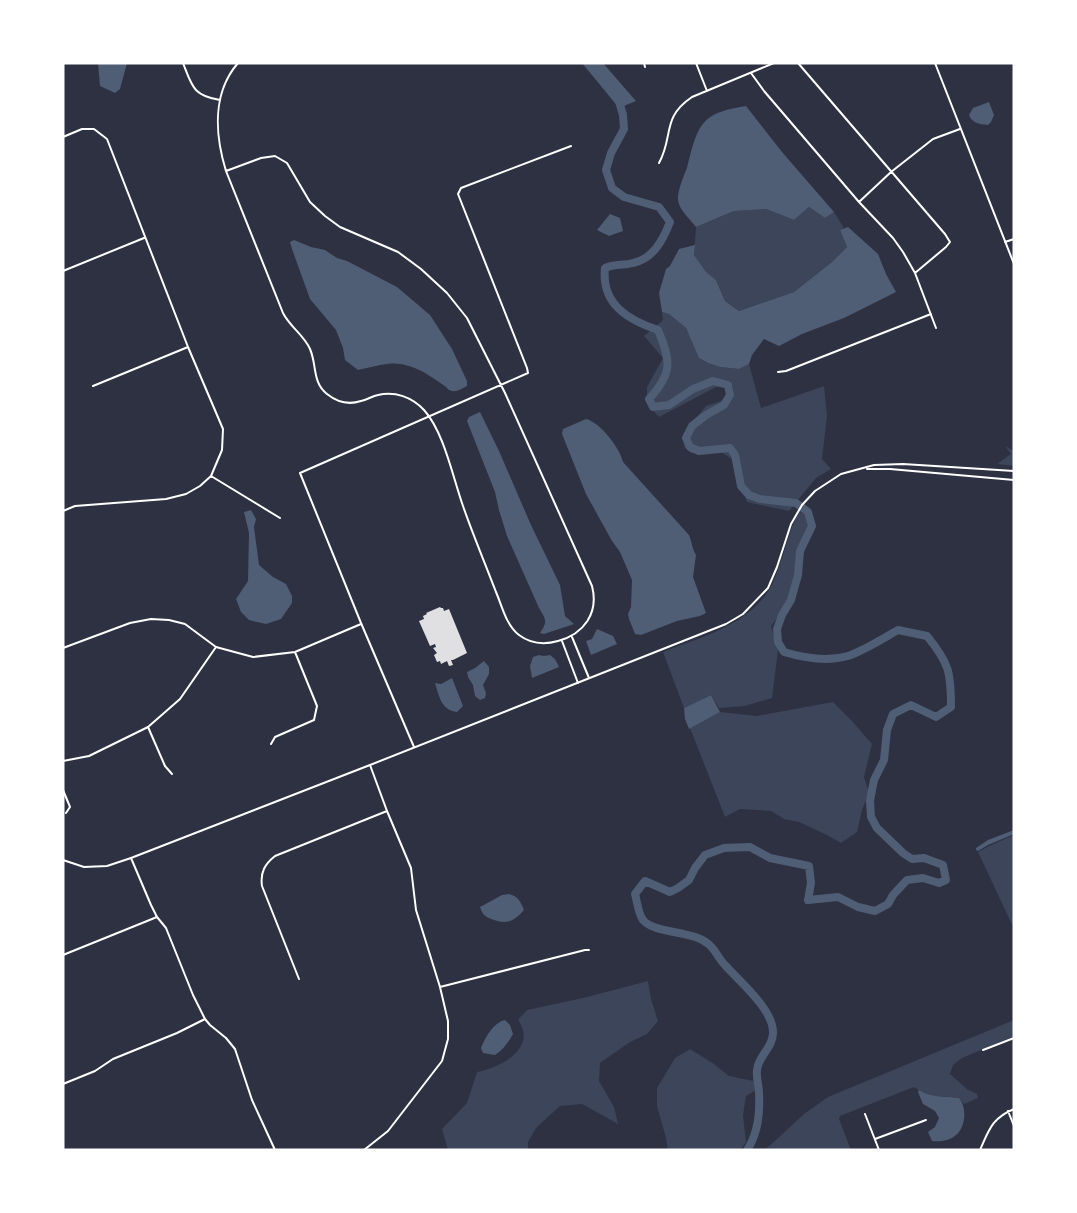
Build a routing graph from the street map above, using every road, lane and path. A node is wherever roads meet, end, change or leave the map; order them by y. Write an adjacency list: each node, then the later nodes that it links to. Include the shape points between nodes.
1 (183, 63): 9 (street, via 197,92)
2 (238, 63): 9 (street)
3 (696, 63): 8 (street)
4 (774, 63): 7 (street)
5 (798, 63): 15 (street)
6 (935, 63): 10 (street)
7 (751, 73): 8 (street); 16 (street)
8 (707, 91): 13 (street, via 684,103 672,118)
9 (220, 100): 14 (street, via 218,138)
10 (960, 129): 15 (street, via 933,139); 19 (street)
11 (63, 137): 17 (street, via 94,129 107,139)
12 (571, 146): 27 (street, via 461,188 458,194 527,368 528,373)
13 (659, 163)
14 (226, 171): 27 (street, via 275,156 286,164 310,202 325,216 340,227 398,252 421,269 467,318); 29 (street, via 286,320 311,350 320,388 340,402 352,403 393,393 408,397)
15 (891, 172): 16 (street); 22 (street, via 950,242)
16 (859, 202): 22 (street, via 893,238)
17 (145, 237): 21 (street); 25 (street)
18 (1014, 239): 19 (street)
19 (1005, 242): 20 (street)
20 (1014, 264)
21 (63, 271)
22 (915, 273): 23 (street)
23 (931, 314): 24 (street); 26 (street)
24 (936, 328)
25 (188, 347): 28 (street); 32 (street, via 223,429 222,450)
26 (778, 372)
27 (501, 385): 29 (street); 37 (street, via 592,586 594,604 590,617)
28 (93, 387)
29 (429, 416): 36 (street, via 300,473); 38 (street, via 509,623 517,634 532,642)
30 (864, 468): 31 (street, via 903,464); 33 (street); 42 (street, via 841,474 808,497 795,514 768,588 743,614)
31 (1014, 471)
32 (212, 476): 34 (street, via 186,494 166,499 75,506); 35 (street)
33 (1014, 480)
34 (63, 511)
35 (280, 518)
36 (362, 623): 41 (street); 46 (street)
37 (572, 636): 38 (street); 42 (street)
38 (562, 640): 43 (street)
39 (216, 647): 40 (street, via 185,624 152,619 130,623); 41 (street, via 253,657); 44 (street, via 180,699)
40 (63, 648)
41 (295, 652): 45 (street, via 317,706 314,720 275,737)
42 (589, 678): 43 (street)
43 (578, 683): 46 (street)
44 (148, 727): 47 (street, via 89,756); 49 (street)
45 (271, 744)
46 (415, 747): 48 (street)
47 (63, 761)
48 (370, 765): 51 (street); 53 (street)
49 (172, 774)
50 (63, 790): 52 (street, via 70,807)
51 (387, 811): 58 (street, via 275,856 263,869 262,886); 59 (street, via 411,868 416,910)
52 (66, 813)
53 (131, 858): 54 (street, via 107,866 84,867); 55 (street)
54 (63, 860)
55 (157, 917): 57 (street); 60 (street, via 166,928)
56 (589, 950): 59 (street)
57 (63, 955)
58 (299, 980)
59 (440, 987): 71 (street, via 448,1021 442,1061 388,1131)
60 (205, 1019): 63 (street); 70 (street, via 235,1049)
61 (1014, 1038): 62 (street)
62 (983, 1050)
63 (63, 1084)
64 (1014, 1108): 65 (street)
65 (1008, 1111): 68 (street); 73 (street, via 994,1121)
66 (865, 1114): 69 (street)
67 (926, 1119): 69 (street)
68 (1014, 1126)
69 (875, 1139): 72 (street)
70 (275, 1150)
71 (364, 1150)
72 (879, 1150)
73 (980, 1150)

